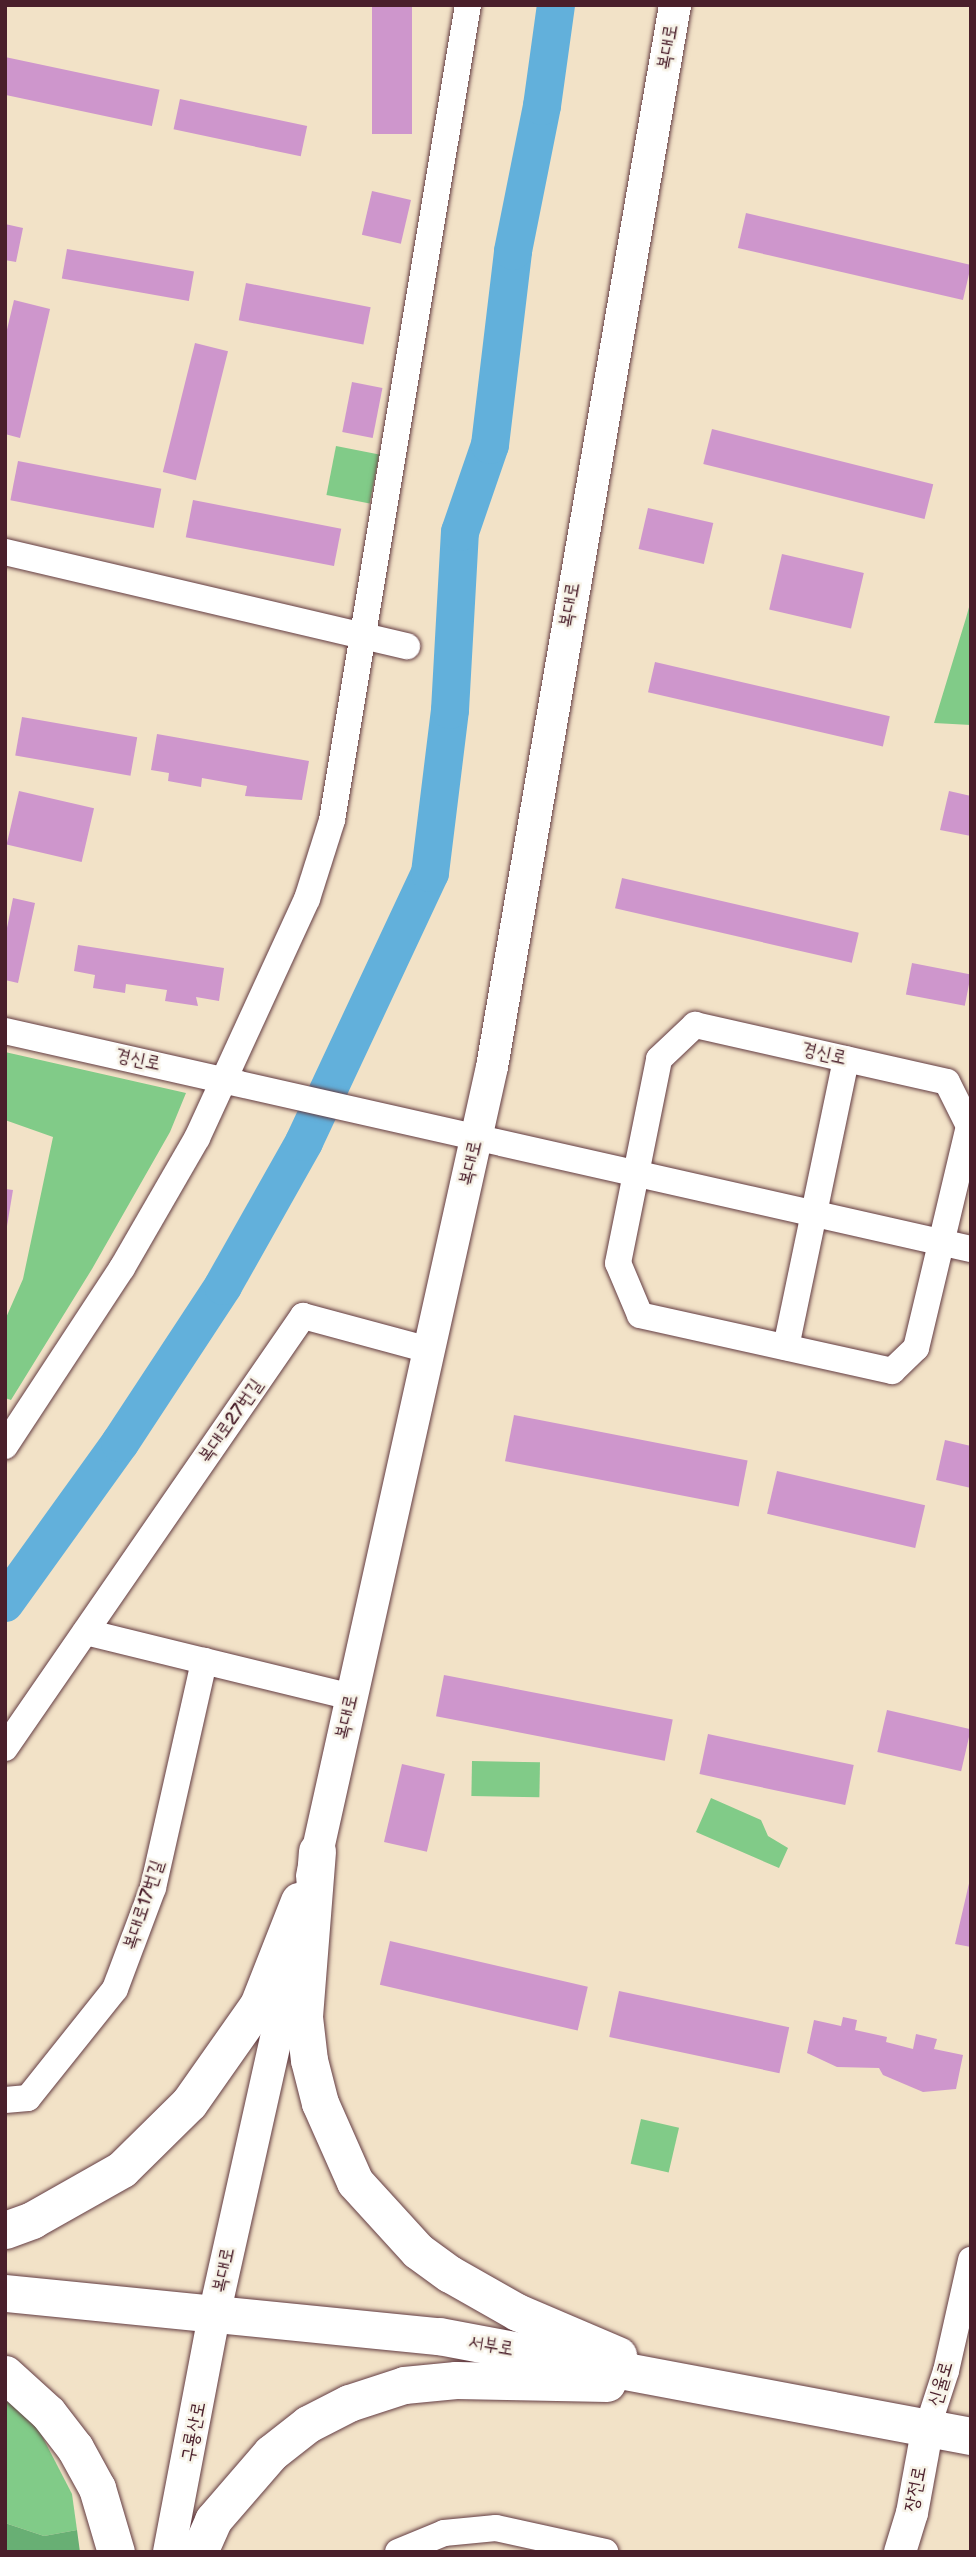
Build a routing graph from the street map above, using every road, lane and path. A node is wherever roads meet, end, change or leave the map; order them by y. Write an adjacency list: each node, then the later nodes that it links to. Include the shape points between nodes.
1 (468, 5): 4 (street)
2 (675, 5): 9 (street, 복대로)
3 (5, 552): 4 (street)
4 (362, 635): 5 (street); 8 (street, via 332,820 307,899)
5 (407, 646)
6 (5, 1031): 8 (street, 경신로)
7 (846, 1059): 10 (street, 경신로, via 695,1026 659,1059); 11 (street); 12 (street, 경신로, via 947,1082 970,1126)
8 (227, 1079): 9 (street, 경신로); 16 (street, via 122,1268)
9 (477, 1134): 10 (street); 15 (street, 복대로)
10 (636, 1171): 11 (street); 14 (street, 경신로, via 618,1263 640,1315)
11 (814, 1213): 12 (street); 14 (street)
12 (942, 1242): 13 (street); 14 (street, 경신로, via 916,1348 892,1371)
13 (971, 1249)
14 (786, 1347)
15 (429, 1350): 17 (street, 복대로27번길, via 303,1316); 19 (street, 복대로)
16 (5, 1446)
17 (86, 1632): 18 (street); 20 (street)
18 (204, 1661): 19 (street); 22 (street, 복대로17번길, via 153,1888 115,1989 28,2098)
19 (352, 1697): 21 (street, 복대로)
20 (5, 1748)
21 (317, 1851): 23 (main road, via 258,2005 189,2103 122,2169 32,2220); 26 (street, 복대로); 28 (main road, via 304,2017 320,2103 355,2182 418,2251 450,2274 517,2312)
22 (5, 2100)
23 (5, 2230)
24 (971, 2260): 29 (street, 신율로, via 946,2371)
25 (5, 2293): 26 (main road, 서부로)
26 (215, 2311): 28 (main road, 서부로, via 439,2336); 32 (street, 구룡산로)
27 (5, 2374): 31 (main road, via 48,2413 75,2448 97,2488)
28 (674, 2380): 29 (main road, 서부로); 33 (main road, via 556,2385 456,2380 404,2385 349,2403 308,2424 271,2453 214,2520)
29 (928, 2426): 30 (main road, 서부로); 36 (street, 장전로)
30 (971, 2436)
31 (116, 2552)
32 (169, 2552)
33 (199, 2552)
34 (398, 2552): 35 (street, via 444,2533 496,2528)
35 (605, 2552)
36 (900, 2552)

